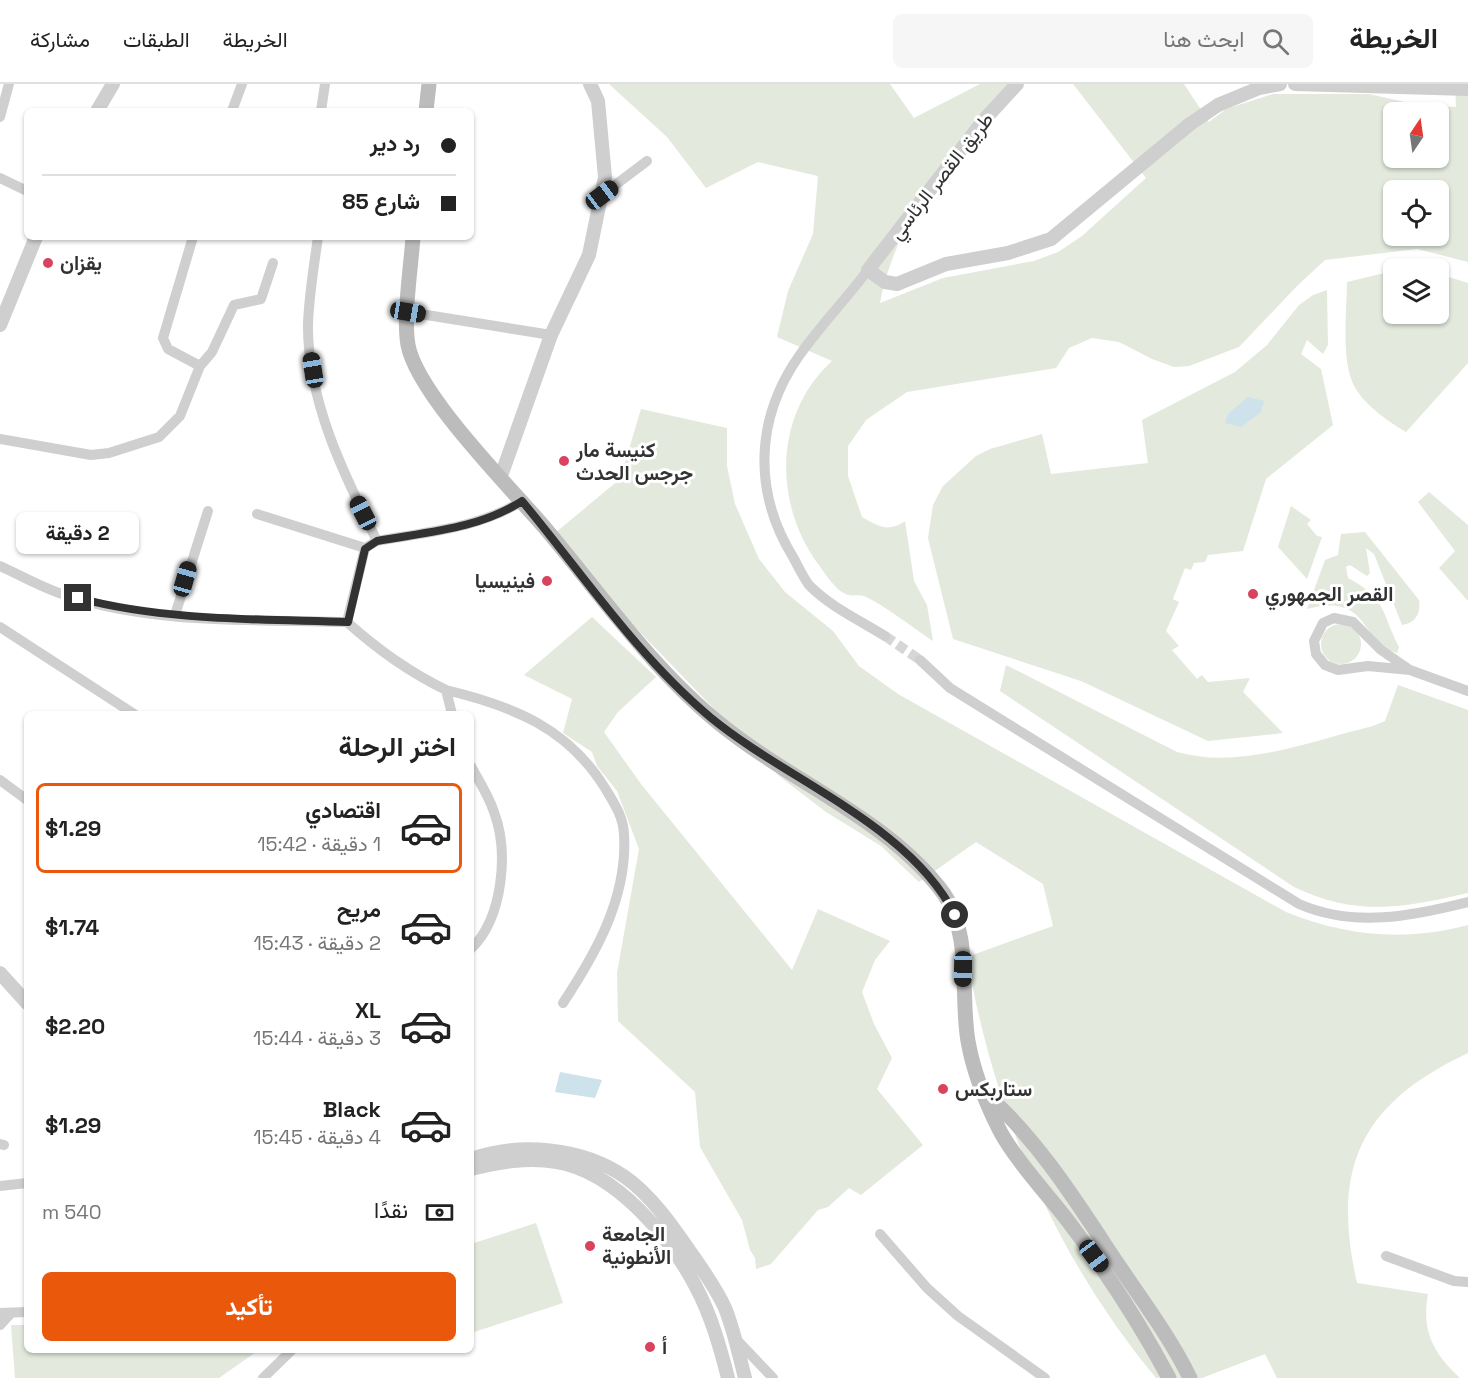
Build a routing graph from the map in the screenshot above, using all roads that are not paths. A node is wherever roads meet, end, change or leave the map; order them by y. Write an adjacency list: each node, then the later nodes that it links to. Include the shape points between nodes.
1 (9, 84): 15 (street)
2 (113, 84): 11 (street)
3 (242, 84): 12 (street)
4 (325, 84): 13 (street)
5 (429, 84): 14 (main road)
6 (590, 84): 19 (street, via 598,101 603,138)
7 (1017, 84): 25 (street, طريق القصر الرئاسي, via 984,120)
8 (1280, 84): 25 (street, via 1218,105 1051,239 1008,254 946,264 893,284)
9 (1295, 84): 10 (street)
10 (1468, 89)
11 (100, 108)
12 (233, 108)
13 (321, 108)
14 (426, 108)
15 (0, 117)
16 (646, 161): 19 (street)
17 (0, 178): 18 (street)
18 (24, 190)
19 (602, 195): 28 (street, via 590,255)
20 (35, 240): 27 (street)
21 (192, 240): 29 (street, via 163,338 168,349)
22 (318, 240): 35 (street, via 308,322 313,370 322,412 355,498)
23 (412, 240): 26 (main road)
24 (273, 263): 29 (street, via 261,299 234,305 213,352)
25 (868, 270): 41 (street, via 798,356 775,401 764,448 764,484 780,536 809,585)
26 (408, 312): 28 (street); 31 (main road, via 408,346 420,373 446,414)
27 (0, 326)
28 (551, 335): 31 (street)
29 (200, 366): 30 (street, via 180,416 159,437 91,455)
30 (0, 439)
31 (501, 476): 32 (main road)
32 (522, 501): 35 (street, via 477,523); 56 (main road, via 625,628 709,716 907,852 945,896 959,931 969,1045)
33 (208, 511): 38 (street)
34 (257, 514): 36 (street)
35 (377, 541): 36 (street)
36 (365, 549): 39 (street)
37 (0, 566): 38 (street, via 61,594 110,607)
38 (175, 615): 39 (street)
39 (348, 622): 44 (street, via 409,672)
40 (0, 627): 46 (street)
41 (885, 636)
42 (920, 660): 51 (street, via 950,688 1299,904 1334,915 1371,918 1409,915)
43 (1410, 670): 43 (street, via 1381,650 1347,618 1328,620 1316,634 1316,654 1331,668 1376,666); 45 (street)
44 (446, 690): 47 (street); 55 (street, via 494,703 554,731 592,768 620,813 624,833 616,900 594,956)
45 (1468, 691)
46 (129, 711)
47 (451, 711)
48 (474, 772): 52 (street, via 494,812 501,850 496,903 488,925)
49 (0, 780): 50 (street)
50 (24, 798)
51 (1468, 902)
52 (474, 945)
53 (0, 973): 54 (street)
54 (24, 1000)
55 (563, 1004)
56 (983, 1092): 75 (main road, via 1000,1132 1118,1288); 76 (main road, via 1016,1120 1085,1214)
57 (474, 1158): 61 (street, via 503,1150 569,1154 610,1168 626,1178)
58 (474, 1168): 61 (street, via 500,1162 558,1162 586,1172)
59 (24, 1183): 60 (street)
60 (0, 1186)
61 (643, 1204): 68 (street, via 706,1275 724,1307); 71 (street, via 696,1287)
62 (880, 1234): 74 (street, via 927,1288 958,1316)
63 (1386, 1256): 64 (street, via 1454,1281)
64 (1468, 1281)
65 (24, 1312): 66 (street)
66 (6, 1313): 67 (street)
67 (0, 1324)
68 (734, 1337): 72 (street); 73 (street)
69 (289, 1353): 70 (street)
70 (263, 1378)
71 (728, 1378)
72 (745, 1378)
73 (773, 1378)
74 (1045, 1378)
75 (1169, 1378)
76 (1190, 1378)

